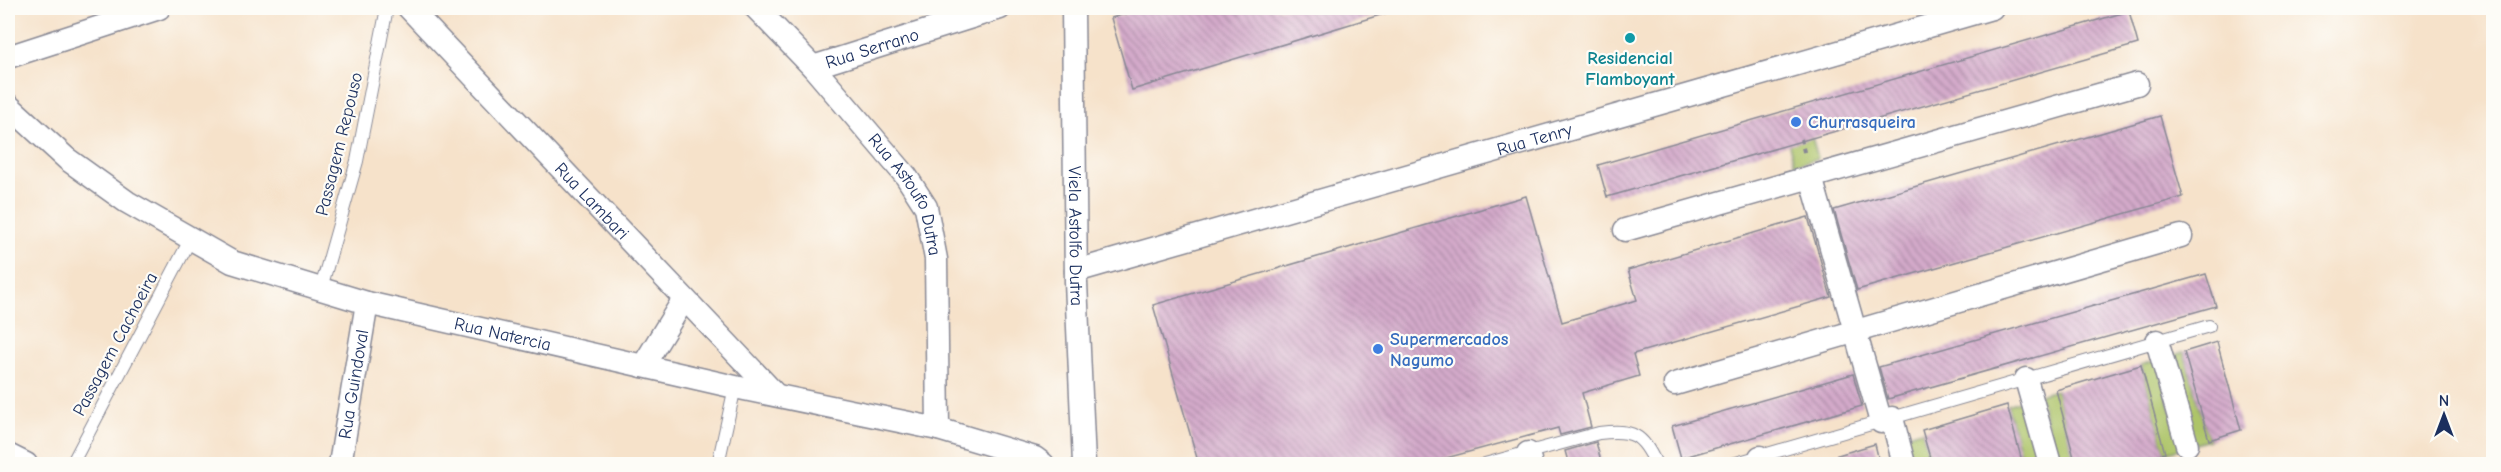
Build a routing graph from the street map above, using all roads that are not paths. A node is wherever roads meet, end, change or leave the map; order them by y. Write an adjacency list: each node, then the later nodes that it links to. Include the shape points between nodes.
1 (159, 8): 8 (street)
2 (387, 8): 17 (lane, Passagem Repouso, via 357,161)
3 (409, 8): 18 (street, Rua Lambari)
4 (756, 8): 9 (street, Rua Astoufo Dutra)
5 (1000, 8): 9 (street, Rua Serrano)
6 (1073, 8): 16 (street, Viela Astolfo Dutra)
7 (1992, 8): 16 (street, Rua Tenry)
8 (8, 57)
9 (813, 67): 29 (street, Rua Astoufo Dutra, via 906,176 926,207 936,259)
10 (2137, 84): 12 (street)
11 (8, 105): 15 (street, Rua Natercia, via 67,159)
12 (1811, 177): 13 (street); 21 (street)
13 (1625, 230)
14 (2181, 236): 21 (street)
15 (190, 240): 17 (street, Rua Natercia, via 232,262); 35 (lane, Passagem Cachoeira)
16 (1076, 271): 39 (street, Viela Astolfo Dutra)
17 (321, 288): 19 (street, Rua Natercia)
18 (684, 299): 23 (street); 27 (street, Rua Lambari)
19 (367, 303): 23 (street, Rua Natercia); 36 (street, Rua Guindoval)
20 (2209, 326): 22 (lane)
21 (1855, 331): 25 (street); 28 (street)
22 (2157, 341): 24 (lane); 30 (street)
23 (643, 366): 26 (street, Rua Natercia)
24 (2026, 379): 28 (lane); 44 (street)
25 (1675, 384)
26 (735, 387): 27 (street, Rua Natercia); 37 (lane)
27 (774, 393): 29 (street, Rua Natercia)
28 (1886, 420): 33 (lane); 43 (street)
29 (938, 429): 38 (street, Rua Natercia, via 1035,458)
30 (2187, 445)
31 (8, 454): 34 (street)
32 (1529, 459): 40 (lane); 41 (lane, via 1599,433 1615,432 1633,434 1647,443)
33 (1761, 461): 42 (lane)
34 (26, 465)
35 (72, 465)
36 (340, 465)
37 (718, 465)
38 (1042, 465)
39 (1084, 465)
40 (1485, 465)
41 (1656, 465)
42 (1733, 465)
43 (1904, 465)
44 (2050, 465)

